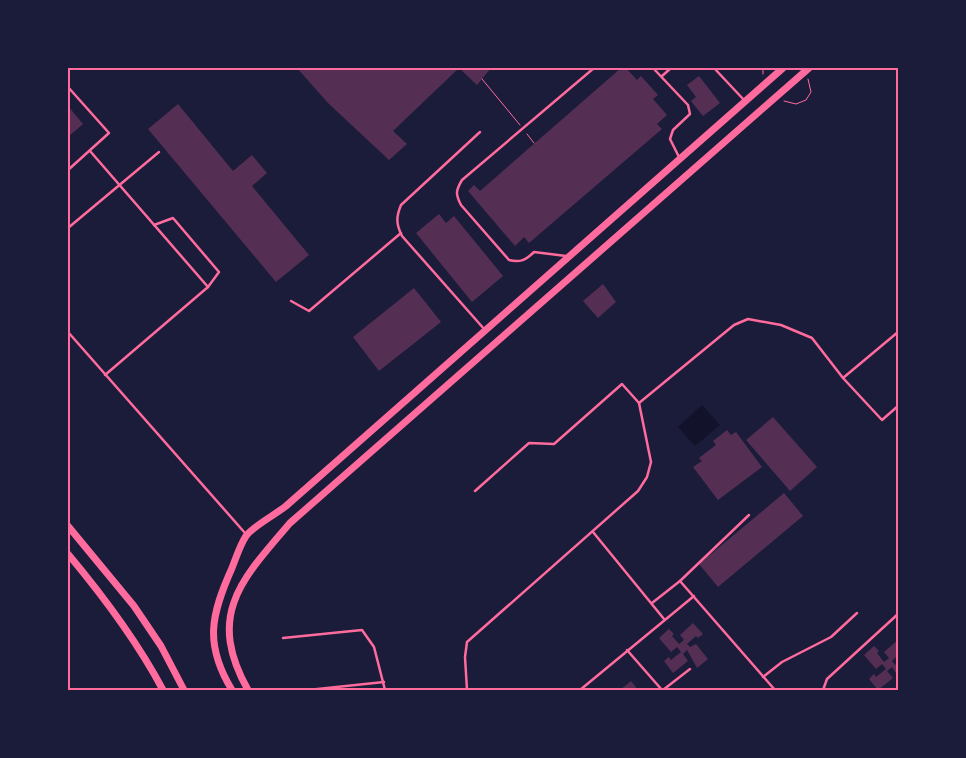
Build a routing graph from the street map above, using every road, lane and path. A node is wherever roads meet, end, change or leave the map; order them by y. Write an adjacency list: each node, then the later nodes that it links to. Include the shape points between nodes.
1 (594, 68): 21 (lane, via 462,180 456,189 461,205 509,260 527,259 534,252)
2 (654, 68): 7 (lane)
3 (671, 68): 7 (lane)
4 (714, 68): 11 (lane)
5 (783, 68): 11 (street)
6 (809, 70): 10 (street); 10 (path, via 811,92 806,100 796,104)
7 (662, 76): 16 (lane, via 688,105 690,114 673,130 670,140)
8 (482, 79): 13 (path)
9 (68, 86): 14 (lane, via 109,133)
10 (774, 98): 39 (street, via 290,523)
11 (745, 102): 16 (street)
12 (480, 132): 20 (lane, via 401,205 397,215)
13 (534, 143)
14 (90, 151): 17 (lane); 18 (lane)
15 (159, 152): 19 (lane)
16 (680, 158): 21 (street)
17 (68, 170)
18 (154, 225): 22 (lane); 22 (lane, via 173,218 214,265 219,272)
19 (68, 228)
20 (400, 233): 23 (lane, via 309,311); 24 (lane)
21 (570, 256): 24 (street)
22 (208, 287): 27 (lane)
23 (291, 301)
24 (485, 330): 35 (street, via 286,506)
25 (68, 332): 27 (lane)
26 (898, 332): 28 (lane)
27 (105, 375): 35 (lane)
28 (843, 378): 29 (lane, via 812,338 781,325 748,319 734,325); 30 (lane, via 882,420)
29 (640, 403): 31 (lane, via 622,384 554,444 529,443); 34 (lane, via 651,462 647,477 638,491)
30 (898, 406)
31 (475, 491)
32 (749, 515): 37 (lane)
33 (68, 526): 51 (street, via 134,606 161,646)
34 (593, 532): 41 (lane); 56 (lane, via 467,642)
35 (247, 535): 38 (street)
36 (68, 554): 50 (street, via 124,626)
37 (680, 580): 40 (lane); 41 (lane)
38 (224, 585): 39 (street); 52 (street, via 213,619 212,636 216,659)
39 (238, 590): 53 (street, via 228,623 229,645 236,669)
40 (694, 596): 44 (lane); 48 (lane)
41 (652, 603): 44 (lane)
42 (857, 614): 48 (lane, via 831,637 782,662)
43 (898, 614): 60 (lane, via 827,679)
44 (664, 619): 46 (lane)
45 (284, 638): 49 (lane, via 362,630 374,648)
46 (627, 650): 57 (lane); 58 (lane)
47 (690, 669): 58 (lane)
48 (763, 677): 59 (lane)
49 (384, 682): 54 (lane); 55 (lane)
50 (163, 690)
51 (184, 690)
52 (232, 690)
53 (248, 690)
54 (308, 690)
55 (385, 690)
56 (467, 690)
57 (580, 690)
58 (662, 690)
59 (775, 690)
60 (823, 690)

